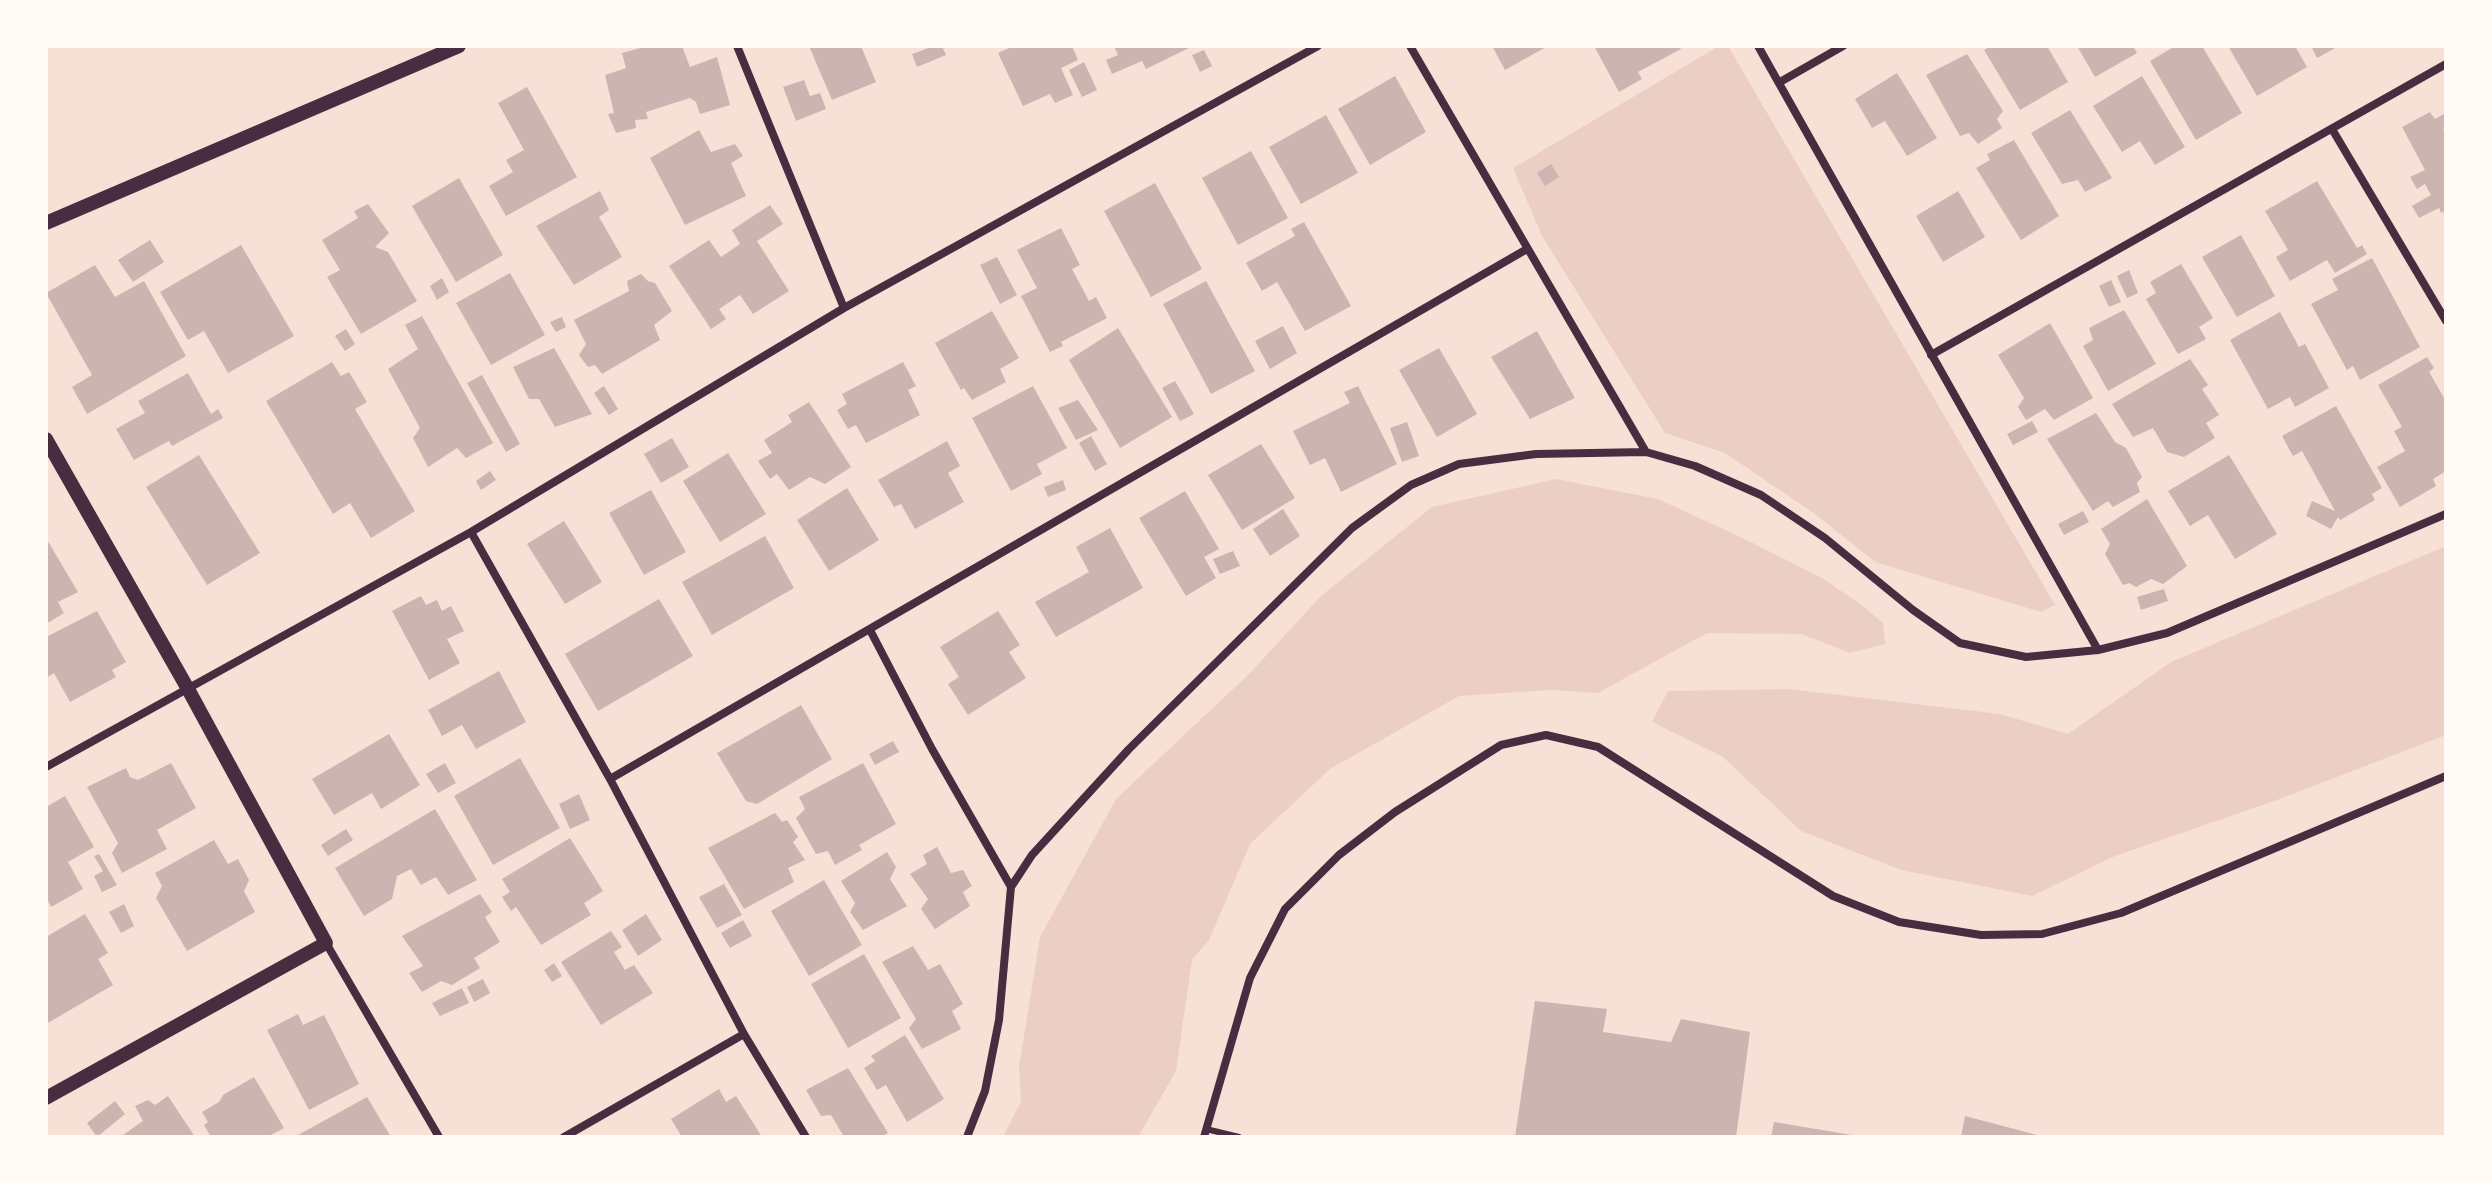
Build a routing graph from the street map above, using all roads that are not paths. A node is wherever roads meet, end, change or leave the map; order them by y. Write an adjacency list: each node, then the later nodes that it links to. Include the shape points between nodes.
1 (459, 46): 10 (street)
2 (737, 46): 12 (street)
3 (1318, 46): 12 (street)
4 (1410, 46): 11 (street)
5 (1758, 46): 8 (street)
6 (1843, 46): 8 (street)
7 (2446, 64): 9 (street)
8 (1780, 82): 14 (street)
9 (2332, 129): 13 (street); 14 (street)
10 (46, 223)
11 (1527, 249): 16 (street); 20 (street)
12 (844, 308): 19 (street)
13 (2446, 321)
14 (1931, 355): 21 (street)
15 (46, 439): 17 (street)
16 (1646, 452): 21 (street, via 1695,466 1761,495 1960,643 2026,657); 26 (street, via 1536,454 1459,464 1411,485 1352,528 1275,603 1045,838)
17 (52, 462): 22 (street)
18 (2446, 514): 21 (street, via 2167,633)
19 (471, 532): 22 (street); 25 (street)
20 (870, 630): 25 (street); 26 (street)
21 (2098, 650)
22 (188, 689): 23 (street); 27 (street)
23 (46, 767)
24 (2446, 776): 30 (street, via 2121,913 2042,934 1981,935 1899,922 1833,896 1598,747 1546,735 1501,745 1395,812 1339,855 1285,909 1250,978)
25 (610, 779): 28 (street)
26 (1011, 887): 34 (street, via 999,1020 985,1091)
27 (326, 943): 29 (street); 31 (street)
28 (744, 1034): 32 (street); 33 (street)
29 (46, 1098)
30 (1205, 1133): 35 (lane)
31 (439, 1137)
32 (564, 1137)
33 (806, 1137)
34 (967, 1137)
35 (1239, 1137)

